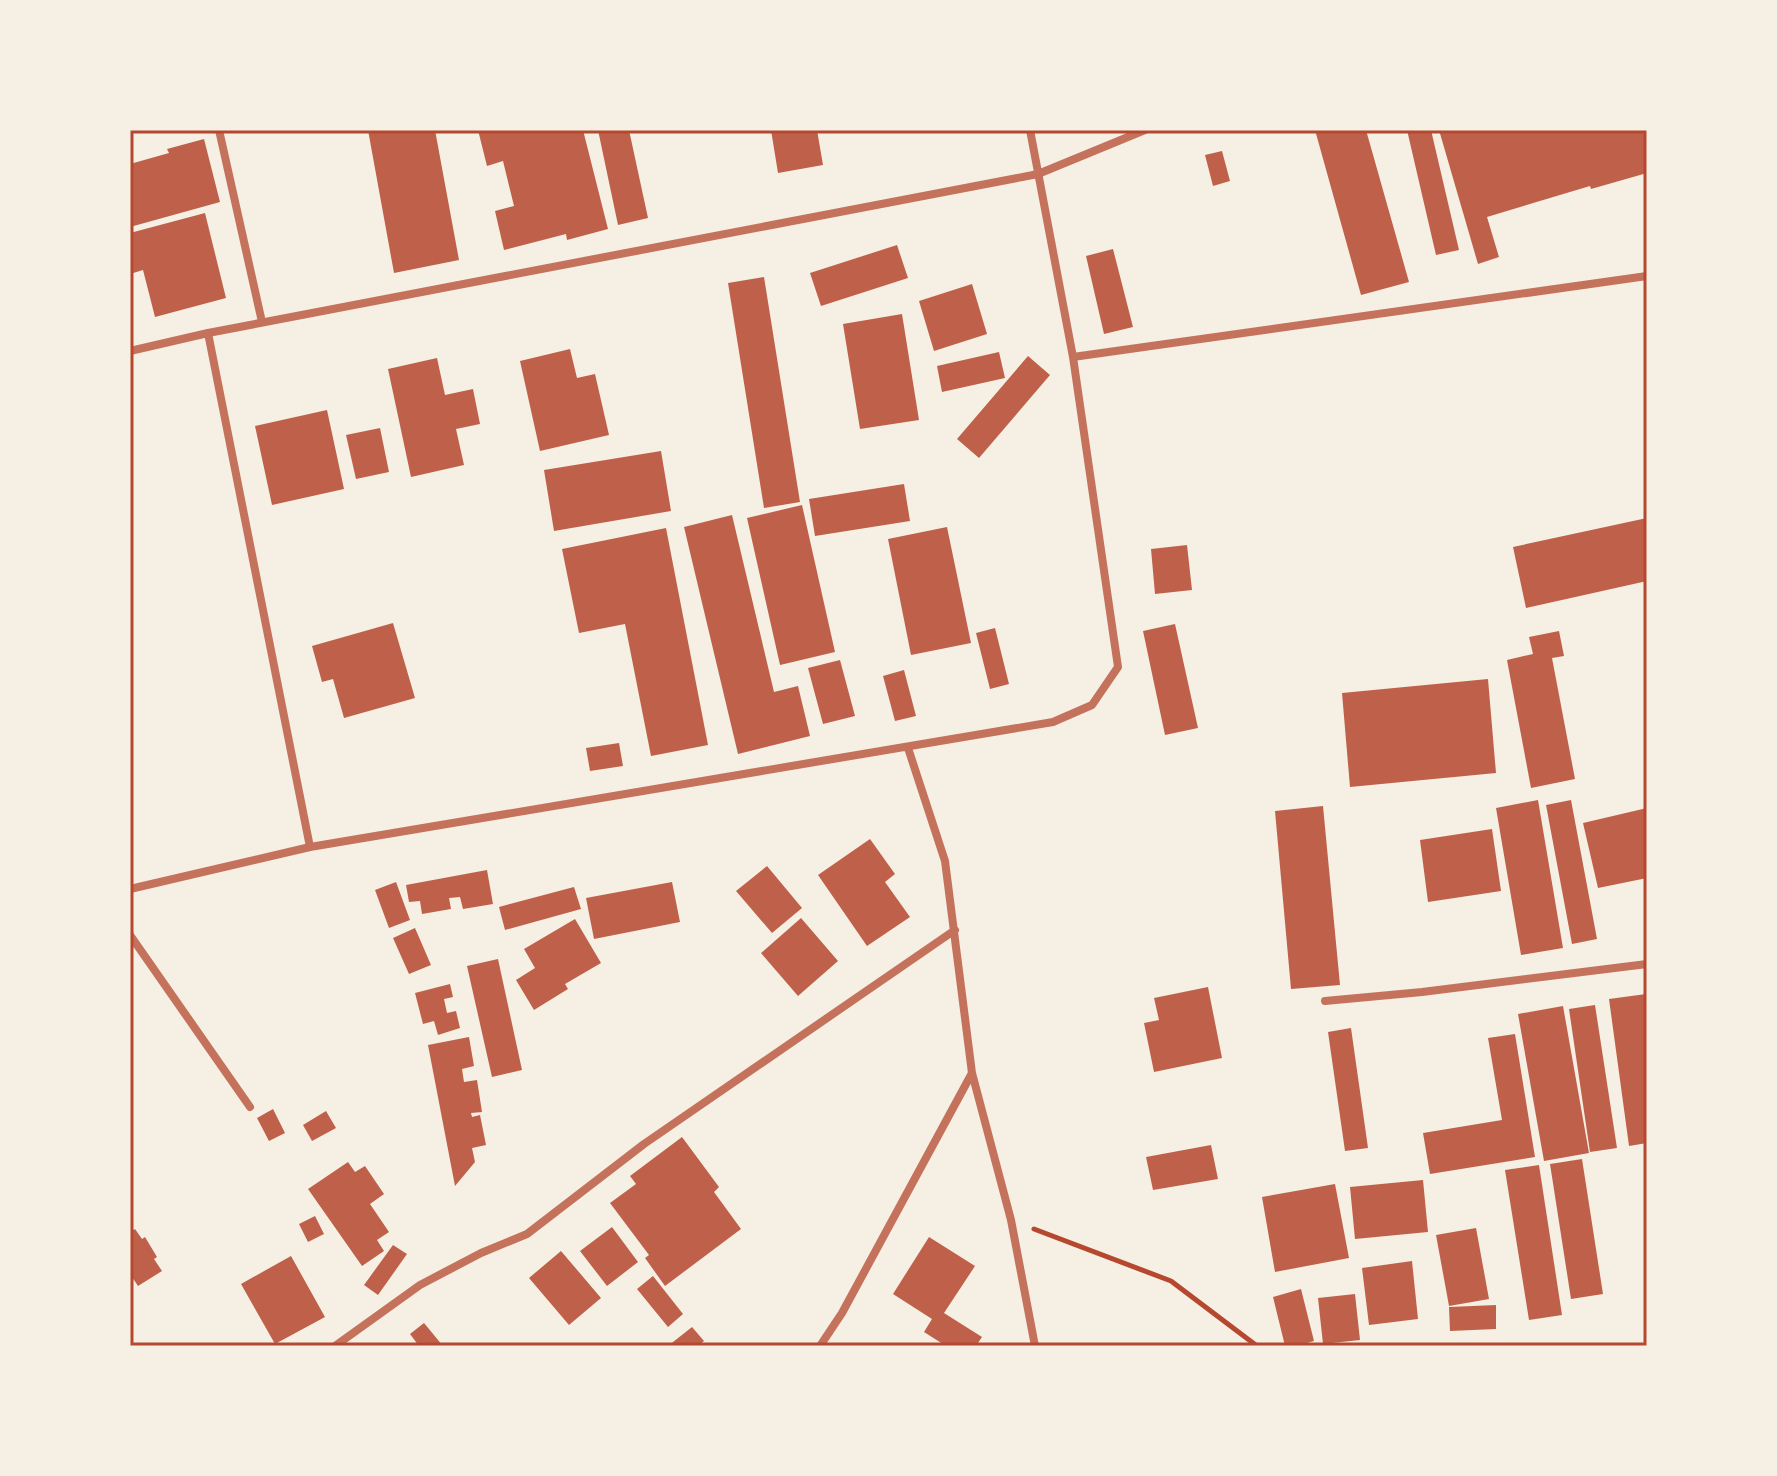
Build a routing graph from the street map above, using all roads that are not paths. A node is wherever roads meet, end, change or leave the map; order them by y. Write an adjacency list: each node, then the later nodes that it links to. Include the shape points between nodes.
1 (219, 130): 6 (street)
2 (1030, 130): 4 (street)
3 (1145, 130): 4 (street)
4 (1038, 174): 6 (street); 9 (street)
5 (1647, 276): 9 (street)
6 (262, 322): 7 (street)
7 (208, 333): 8 (street); 11 (street)
8 (130, 351)
9 (1073, 357): 10 (street, via 1118,667 1092,705 1053,722)
10 (908, 748): 11 (street); 13 (street, via 945,861)
11 (310, 847): 12 (street)
12 (130, 889)
13 (955, 930): 17 (street); 19 (street, via 644,1144 527,1234 420,1285)
14 (130, 935): 18 (street)
15 (1647, 964): 16 (street)
16 (1325, 1001)
17 (972, 1073): 20 (street); 21 (street, via 1011,1220)
18 (250, 1107)
19 (335, 1346)
20 (820, 1346)
21 (1035, 1346)

